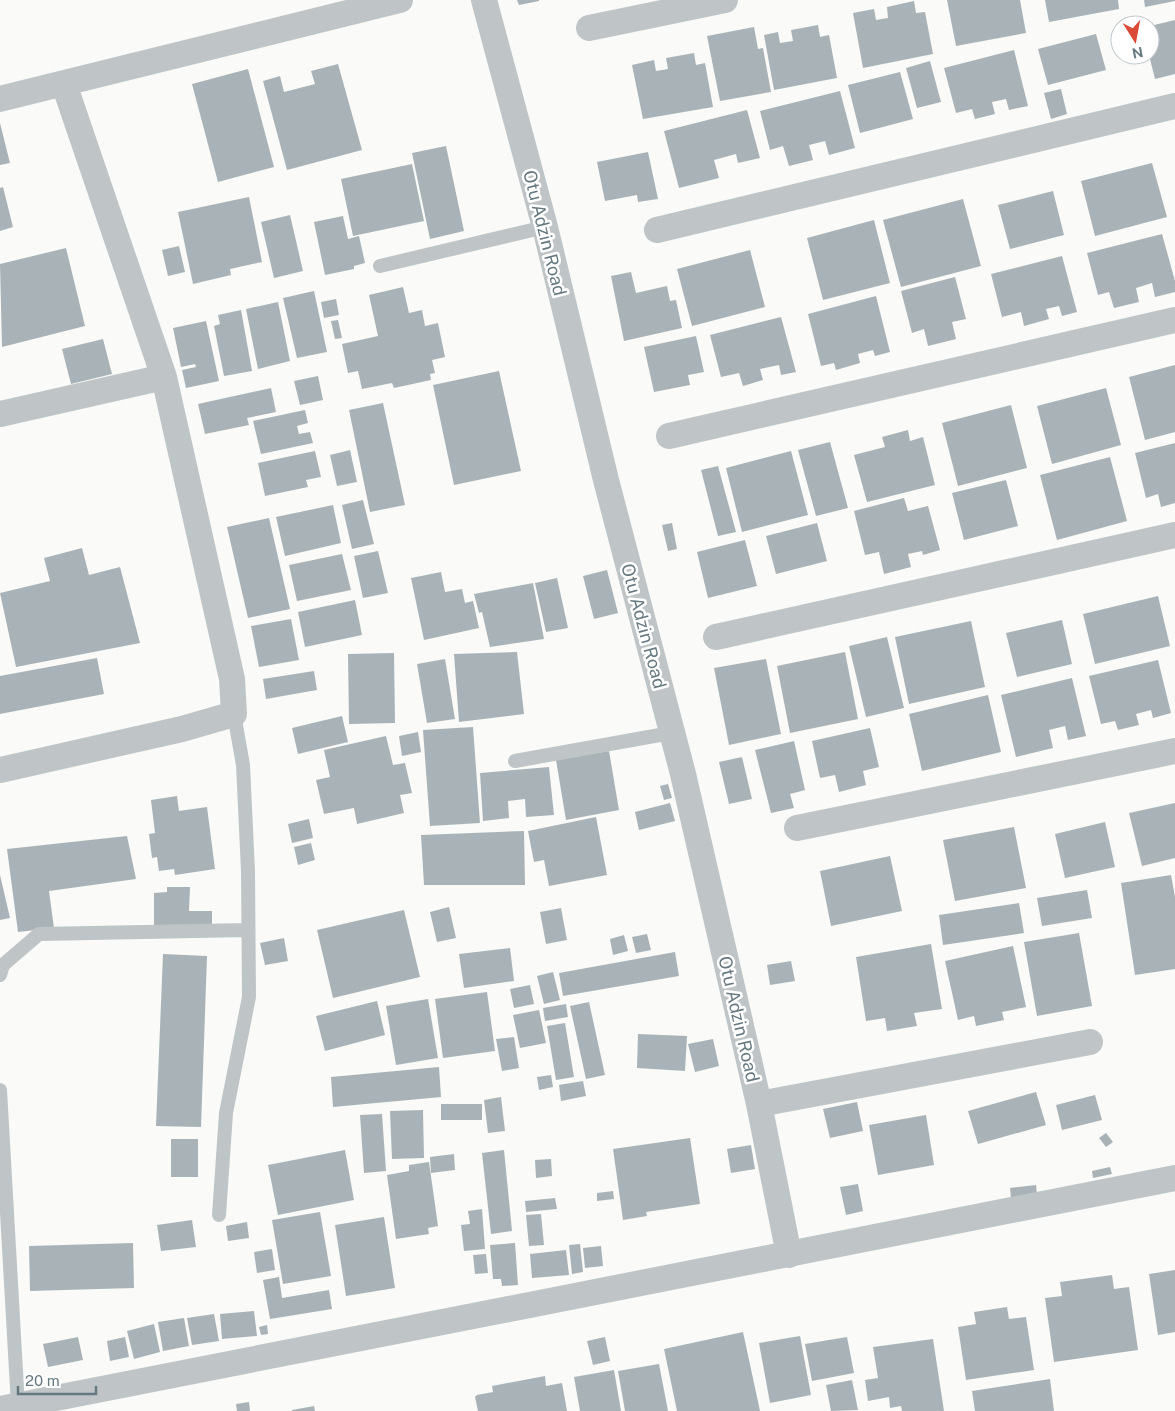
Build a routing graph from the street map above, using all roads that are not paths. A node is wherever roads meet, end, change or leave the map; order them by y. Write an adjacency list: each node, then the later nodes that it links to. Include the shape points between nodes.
1 (400, 0): 5 (street)
2 (484, 0): 8 (street, Otu Adzin Road)
3 (725, 0): 4 (street)
4 (589, 28)
5 (64, 84): 6 (street); 12 (street)
6 (0, 99)
7 (1175, 106): 9 (street)
8 (545, 228): 10 (lane); 18 (street, Otu Adzin Road)
9 (657, 230)
10 (380, 266)
11 (1175, 320): 14 (street)
12 (164, 377): 13 (street); 17 (street, via 232,679)
13 (0, 414)
14 (669, 436)
15 (1175, 535): 16 (street)
16 (716, 636)
17 (234, 714): 21 (street); 23 (lane, via 243,765)
18 (672, 733): 20 (lane); 27 (street, Otu Adzin Road)
19 (1175, 751): 22 (street)
20 (515, 761)
21 (0, 770)
22 (797, 828)
23 (248, 930): 24 (lane, via 39,934 3,965); 29 (lane, via 249,997 226,1113)
24 (0, 974)
25 (1090, 1042): 27 (street)
26 (0, 1090): 31 (lane)
27 (759, 1104): 30 (street, Otu Adzin Road)
28 (1175, 1178): 30 (street)
29 (219, 1215)
30 (789, 1255): 31 (street)
31 (9, 1408)

